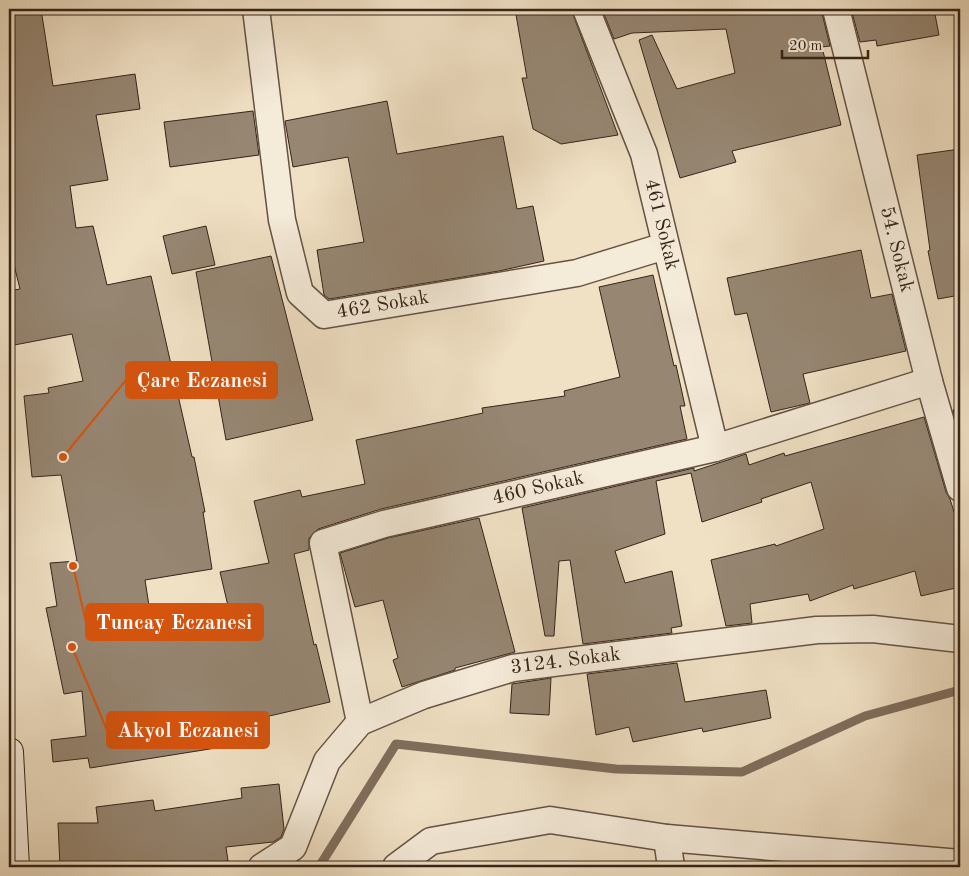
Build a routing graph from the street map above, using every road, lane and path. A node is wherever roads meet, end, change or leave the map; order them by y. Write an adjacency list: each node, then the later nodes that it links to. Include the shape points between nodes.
1 (256, 9): 4 (street, 462 Sokak, via 282,220 300,293 324,315 577,274)
2 (586, 9): 4 (street, 461 Sokak, via 644,154)
3 (836, 9): 5 (street, 54. Sokak)
4 (665, 246): 6 (street, 461 Sokak)
5 (929, 381): 6 (street, 460 Sokak); 7 (street, 54. Sokak)
6 (715, 448): 9 (street, 460 Sokak, via 384,524 323,543)
7 (960, 488)
8 (960, 639): 9 (street, 3124. Sokak, via 873,629 817,630 514,668 424,695)
9 (360, 722): 14 (street, 3124. Sokak, via 327,761 293,847)
10 (9, 752): 13 (main road)
11 (667, 838): 12 (street); 15 (street, via 550,820 431,841); 16 (street)
12 (960, 863)
13 (15, 867)
14 (262, 867)
15 (396, 867)
16 (671, 867)

